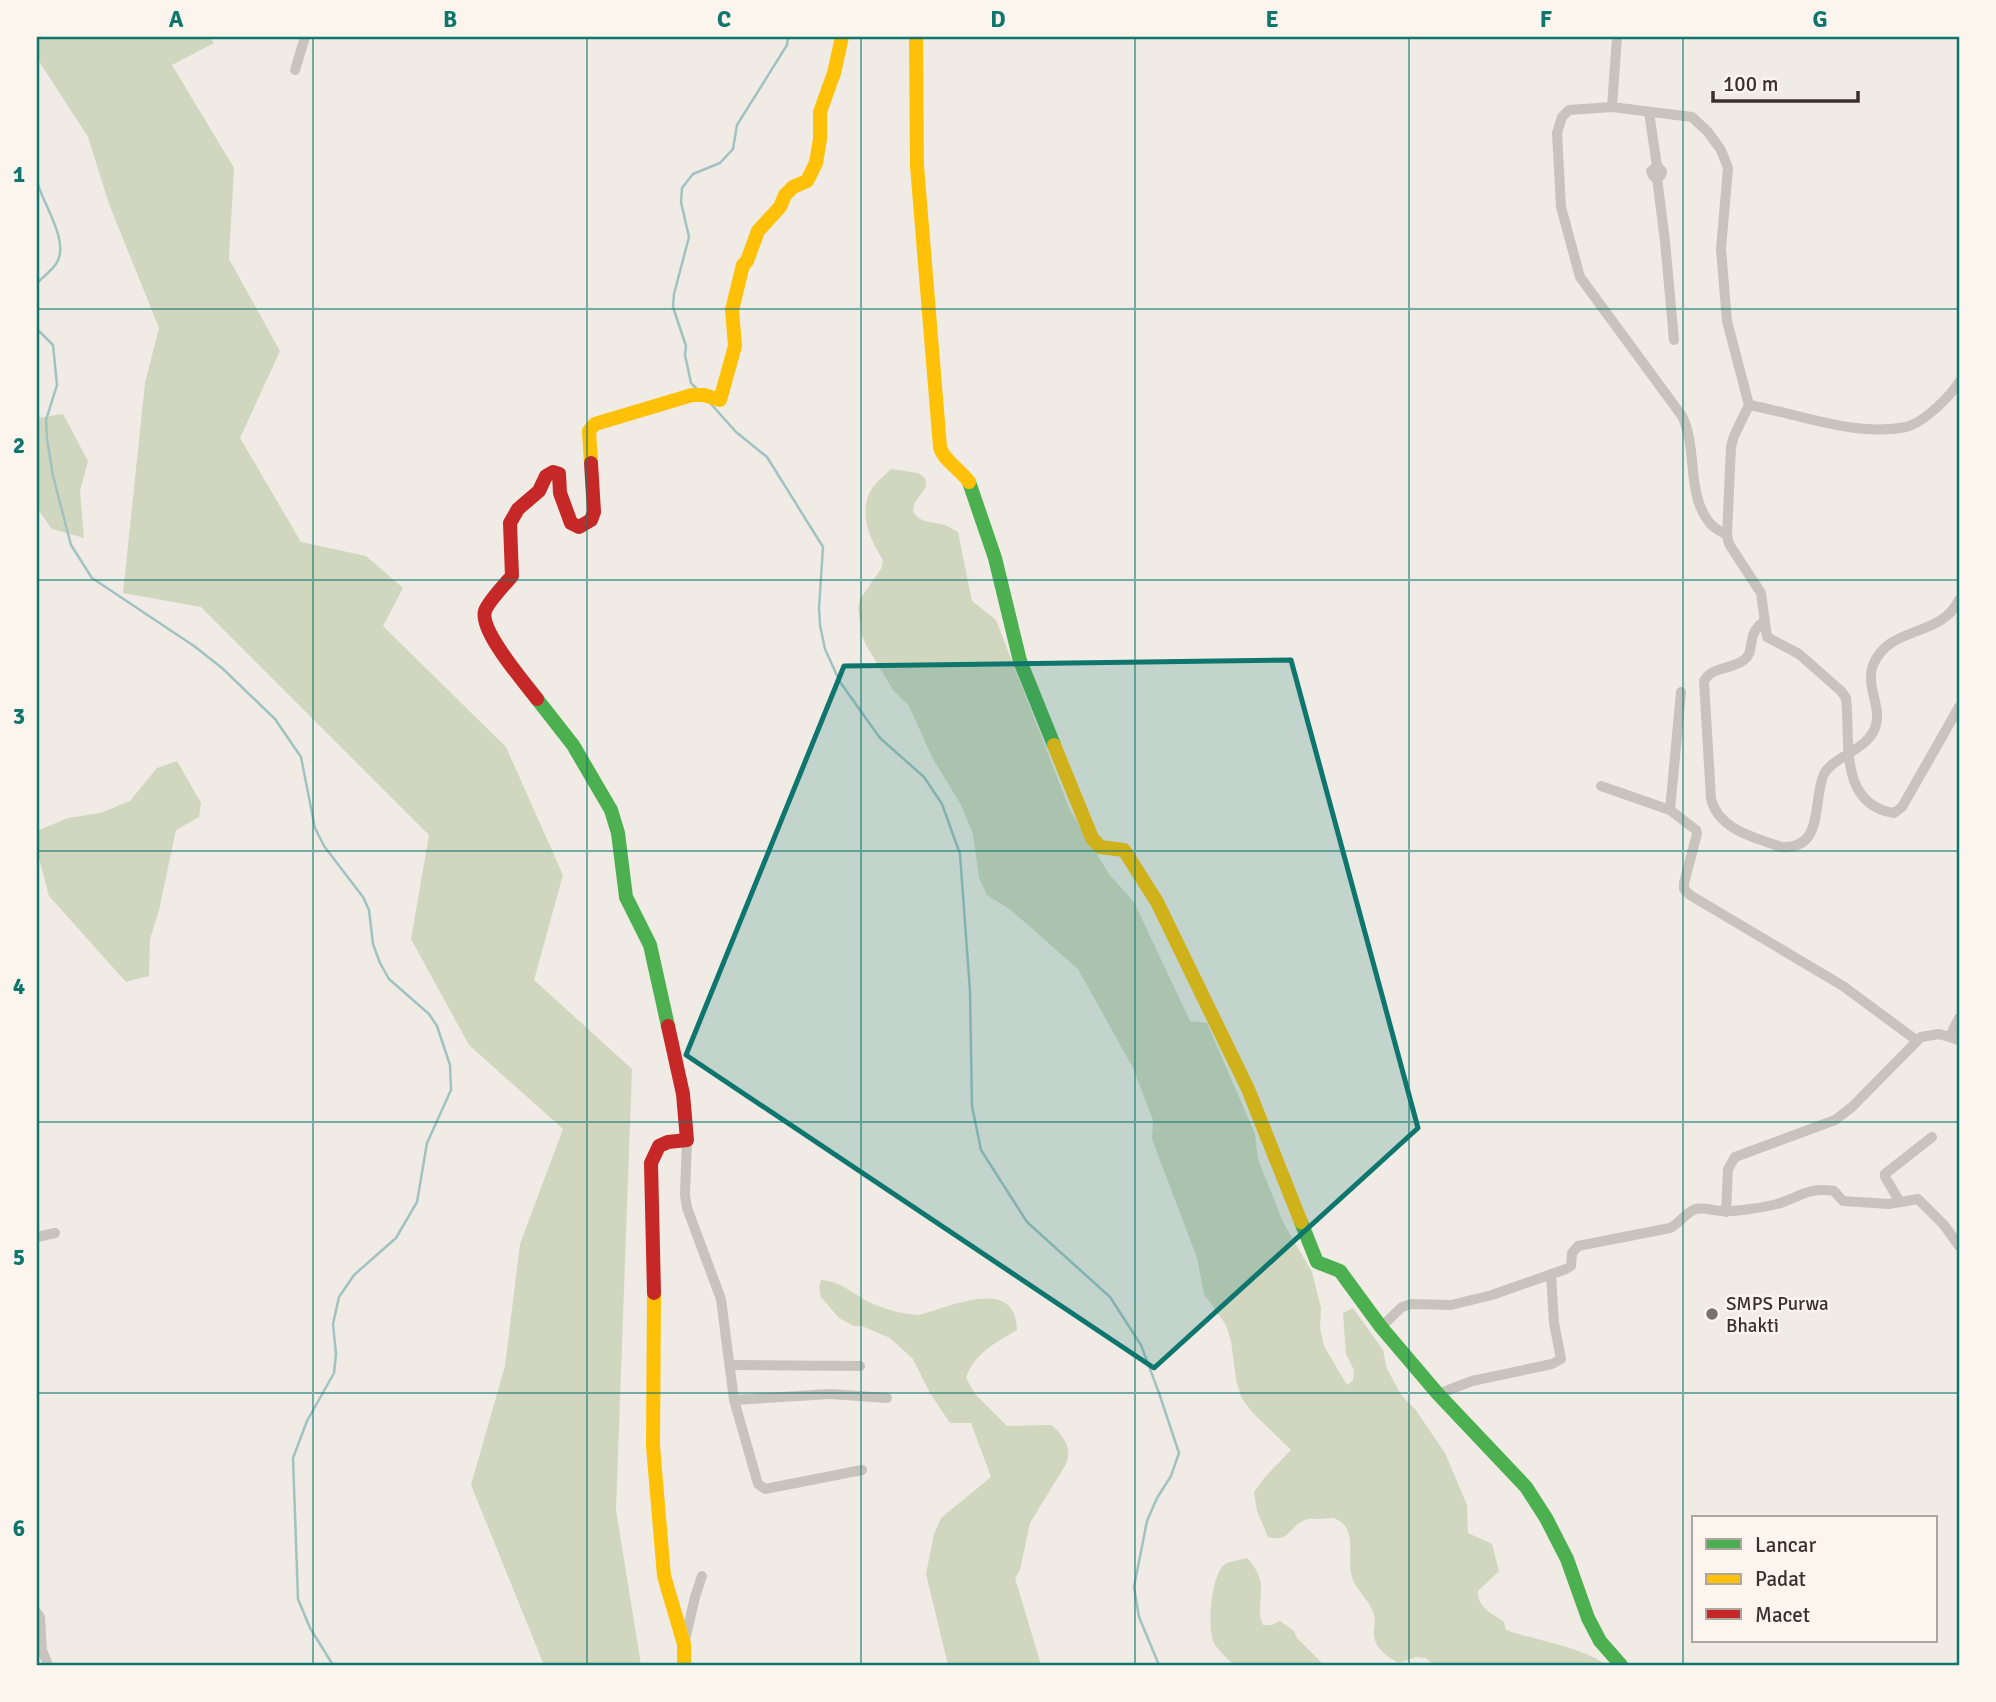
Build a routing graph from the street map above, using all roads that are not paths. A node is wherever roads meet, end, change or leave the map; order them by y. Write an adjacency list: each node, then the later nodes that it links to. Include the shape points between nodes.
1 (305, 37): 5 (street)
2 (842, 37): 23 (street, via 820,112 816,163 807,181 785,195 758,231 743,265 734,301 737,336 720,400 692,395 595,425 589,431 591,520 579,527 571,523 560,493 559,474 553,471 547,476 510,523 512,576 485,610 491,635 573,745 611,810 626,897 650,945 683,1094)
3 (916, 37): 30 (street, via 917,166 943,455 970,484 995,558 1020,661 1094,842 1124,850 1149,886 1248,1089 1316,1261 1340,1271)
4 (1617, 37): 6 (street)
5 (295, 70)
6 (1612, 107): 7 (street); 11 (street, via 1569,110 1559,123 1561,207 1571,248 1580,277 1682,415 1701,510 1710,525)
7 (1649, 112): 8 (street, via 1657,166 1651,171 1657,178); 10 (street, via 1692,117 1721,150 1728,168 1721,249 1727,321)
8 (1674, 340)
9 (1959, 382): 10 (street, via 1937,408 1908,427 1854,428)
10 (1749, 405): 11 (street, via 1731,447)
11 (1727, 535): 13 (street, via 1761,593)
12 (1959, 600): 16 (street, via 1942,622 1903,635 1877,658 1870,676 1875,730)
13 (1765, 621): 16 (street, via 1767,637 1799,654 1842,691); 16 (street, via 1753,631 1745,660 1711,672 1703,681 1714,810 1732,828 1781,848 1798,846 1814,826 1826,771)
14 (1681, 692): 18 (street)
15 (1959, 707): 16 (street, via 1902,807 1894,813 1865,799)
16 (1848, 755)
17 (1601, 786): 18 (street)
18 (1670, 810): 21 (street, via 1697,834 1684,883 1690,895 1843,986)
19 (1959, 1018): 20 (street)
20 (1955, 1038): 21 (street, via 1926,1034)
21 (1916, 1040): 25 (street, via 1835,1119 1735,1157 1728,1169)
22 (1932, 1137): 24 (street, via 1885,1174)
23 (687, 1140): 31 (street, via 687,1208 717,1284); 39 (street, via 660,1144 651,1163 653,1457 664,1576)
24 (1900, 1202): 25 (street, via 1843,1200 1834,1191 1814,1189 1775,1205); 28 (street, via 1923,1202)
25 (1726, 1212): 29 (street, via 1698,1209 1670,1228 1578,1246 1571,1266)
26 (55, 1233): 27 (street)
27 (37, 1237)
28 (1959, 1245)
29 (1551, 1274): 30 (street, via 1451,1305 1411,1304); 33 (street, via 1560,1359)
30 (1381, 1327): 33 (street)
31 (731, 1365): 32 (street); 35 (street)
32 (860, 1367)
33 (1438, 1394): 42 (street, via 1535,1500 1567,1559 1588,1618)
34 (887, 1398): 35 (street, via 830,1394)
35 (734, 1400): 36 (street, via 761,1488)
36 (862, 1470)
37 (702, 1576): 39 (street)
38 (37, 1613): 40 (street)
39 (684, 1644): 41 (street)
40 (48, 1665)
41 (684, 1665)
42 (1621, 1665)

